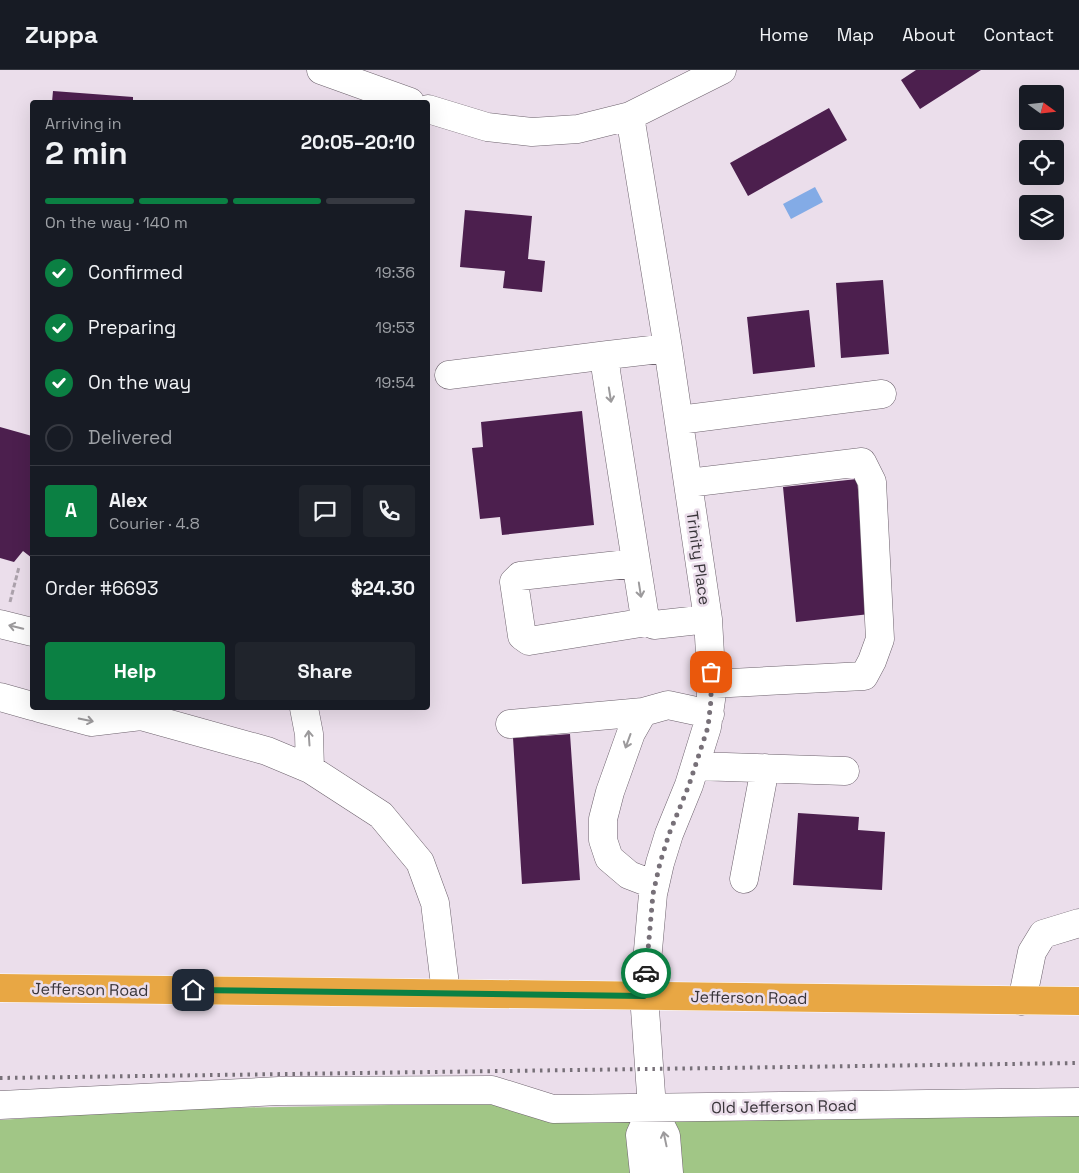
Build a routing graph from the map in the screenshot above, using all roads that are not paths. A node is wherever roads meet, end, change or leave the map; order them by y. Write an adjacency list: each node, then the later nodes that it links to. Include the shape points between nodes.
1 (321, 70): 3 (street)
2 (722, 70): 5 (street)
3 (404, 100)
4 (430, 110): 5 (street, via 487,127 532,132 578,129)
5 (630, 116): 6 (street, Trinity Place)
6 (668, 348): 7 (street); 10 (street, Trinity Place)
7 (608, 355): 8 (street); 12 (street, one-way to 12, via 606,371)
8 (449, 376)
9 (882, 394): 10 (street)
10 (679, 420): 11 (street, Trinity Place)
11 (688, 484): 14 (street, Trinity Place); 17 (street, via 862,462 872,482 880,639 864,676)
12 (636, 563): 15 (street, one-way to 15); 15 (street, via 520,576 514,582 522,636 529,641)
13 (5, 615): 16 (street, one-way to 13)
14 (708, 619): 15 (street, via 654,625); 17 (street, Trinity Place)
15 (647, 622)
16 (30, 631)
17 (711, 684): 24 (street, Trinity Place)
18 (0, 697): 19 (street)
19 (30, 705)
20 (46, 710): 22 (street, one-way to 22, via 91,722)
21 (304, 710): 28 (street, one-way to 21, via 310,734)
22 (133, 712): 28 (street, via 267,751)
23 (642, 712): 24 (street, via 668,705); 25 (street); 31 (street, one-way to 31, via 610,792 603,819 603,840 609,858 629,874)
24 (710, 714): 26 (street, Trinity Place)
25 (510, 724)
26 (696, 766): 27 (street); 31 (street, Trinity Place, via 669,834)
27 (766, 768): 29 (street); 30 (street)
28 (310, 769): 34 (street, via 381,815 420,862 435,903)
29 (845, 771)
30 (744, 879)
31 (655, 885): 35 (street, Trinity Place)
32 (1079, 923): 36 (street, via 1043,934 1032,952)
33 (0, 988): 34 (highway, Jefferson Road)
34 (446, 993): 35 (highway, Jefferson Road)
35 (644, 996): 36 (highway, Jefferson Road); 40 (street, Trinity Place)
36 (1022, 1001): 37 (highway, Jefferson Road)
37 (1079, 1001)
38 (1079, 1102): 40 (street, Old Jefferson Road)
39 (0, 1105): 40 (street, Old Jefferson Road, via 278,1091 492,1090 554,1109)
40 (652, 1108): 41 (street, via 640,1135); 42 (street, one-way to 40, via 666,1136)
41 (644, 1173)
42 (669, 1173)

